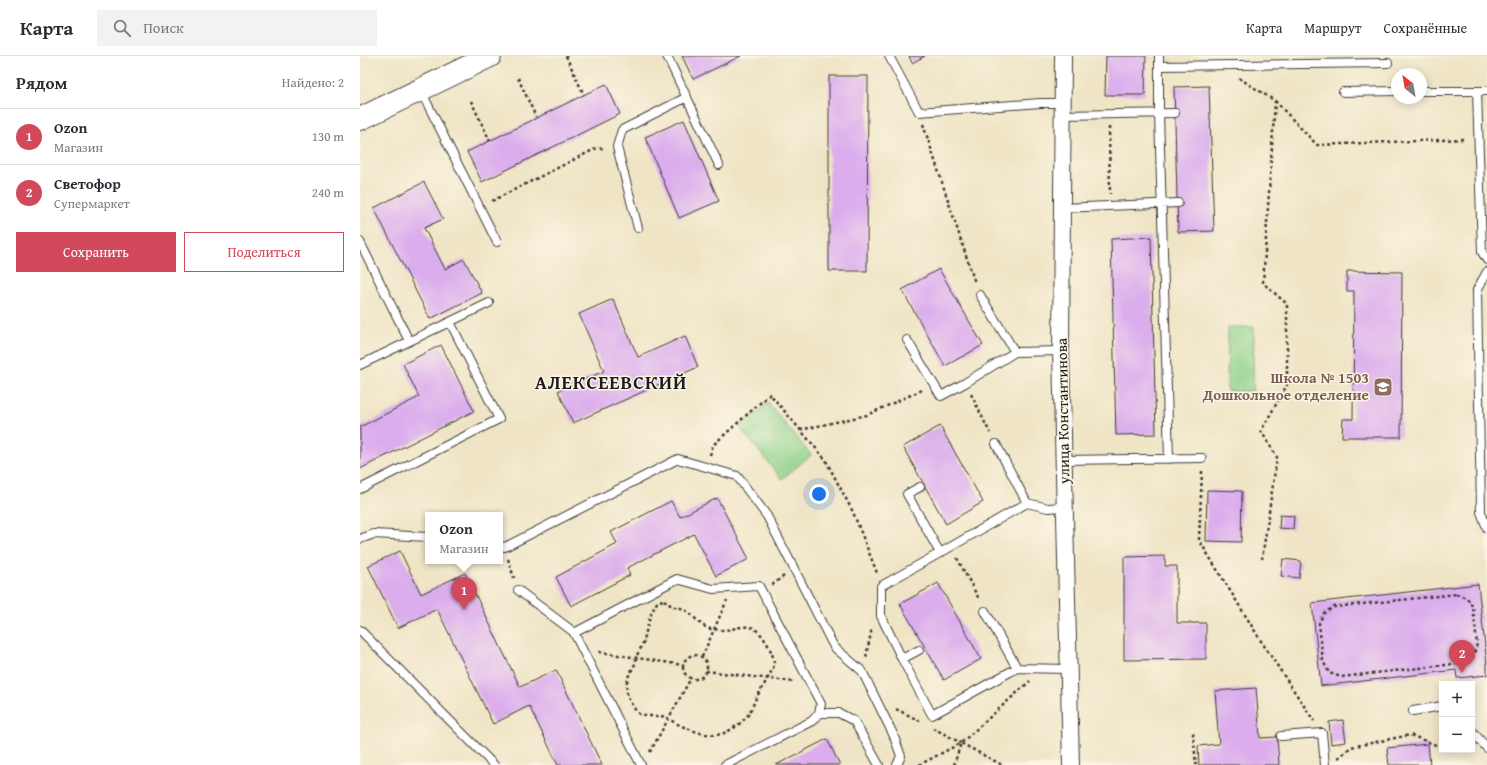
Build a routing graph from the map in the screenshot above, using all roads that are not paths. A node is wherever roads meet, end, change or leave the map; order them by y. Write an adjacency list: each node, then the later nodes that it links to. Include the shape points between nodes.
1 (490, 56): 8 (street)
2 (667, 56): 14 (lane)
3 (889, 56): 15 (lane, via 919,112 1040,103)
4 (1063, 56): 15 (street, улица Константинова)
5 (1159, 56): 7 (lane)
6 (1388, 63): 7 (lane)
7 (1159, 66): 16 (lane)
8 (420, 90): 18 (street); 25 (lane)
9 (1391, 91): 13 (lane)
10 (1427, 91): 11 (lane)
11 (1477, 91): 12 (lane); 26 (lane, via 1482,252)
12 (1487, 91)
13 (1343, 92)
14 (687, 97): 19 (lane); 23 (lane, via 622,130 617,147)
15 (1063, 109): 16 (lane, via 1109,114); 22 (street, улица Константинова)
16 (1159, 113): 17 (lane); 21 (lane)
17 (1175, 113)
18 (360, 119)
19 (719, 165)
20 (1178, 203): 21 (lane)
21 (1162, 204): 22 (lane); 38 (lane)
22 (1062, 208): 33 (street, улица Константинова)
23 (638, 228)
24 (360, 242): 32 (lane)
25 (497, 242)
26 (1487, 260)
27 (1487, 272): 44 (lane, via 1477,290 1481,512)
28 (980, 295): 34 (lane)
29 (488, 303): 30 (lane)
30 (450, 322): 32 (lane); 41 (lane, via 499,419)
31 (907, 340): 34 (lane, via 941,396)
32 (409, 341): 35 (lane)
33 (1061, 351): 34 (lane); 39 (street, улица Константинова)
34 (1015, 352)
35 (360, 366)
36 (996, 444): 42 (lane)
37 (1202, 458): 38 (lane)
38 (1169, 459): 39 (lane)
39 (1064, 460): 43 (street, улица Константинова)
40 (920, 487): 48 (lane, via 907,494)
41 (360, 489)
42 (1027, 503): 43 (lane, via 1048,508); 48 (lane)
43 (1065, 507): 56 (street, улица Константинова)
44 (1487, 528)
45 (425, 537): 46 (lane, via 374,534)
46 (360, 539)
47 (503, 546): 67 (lane, via 678,459 737,476 767,516 834,647 862,671 893,734 901,756)
48 (940, 553): 54 (lane, via 881,586 881,616)
49 (518, 590): 52 (lane)
50 (985, 611): 55 (lane)
51 (360, 630): 64 (lane)
52 (575, 633): 59 (lane, via 677,579 713,589 759,586 821,704); 63 (lane)
53 (919, 650): 54 (lane)
54 (902, 659): 55 (lane, via 932,715)
55 (1017, 668): 56 (lane)
56 (1069, 669): 68 (street, улица Константинова)
57 (1439, 707): 58 (lane)
58 (1413, 711)
59 (819, 714): 65 (lane, via 812,721); 66 (lane, via 839,713 854,721)
60 (1475, 734): 62 (lane)
61 (1281, 736): 69 (lane, via 1322,733)
62 (1487, 748)
63 (644, 762)
64 (494, 765)
65 (725, 765)
66 (880, 765)
67 (897, 765)
68 (1071, 765)
69 (1325, 765)

